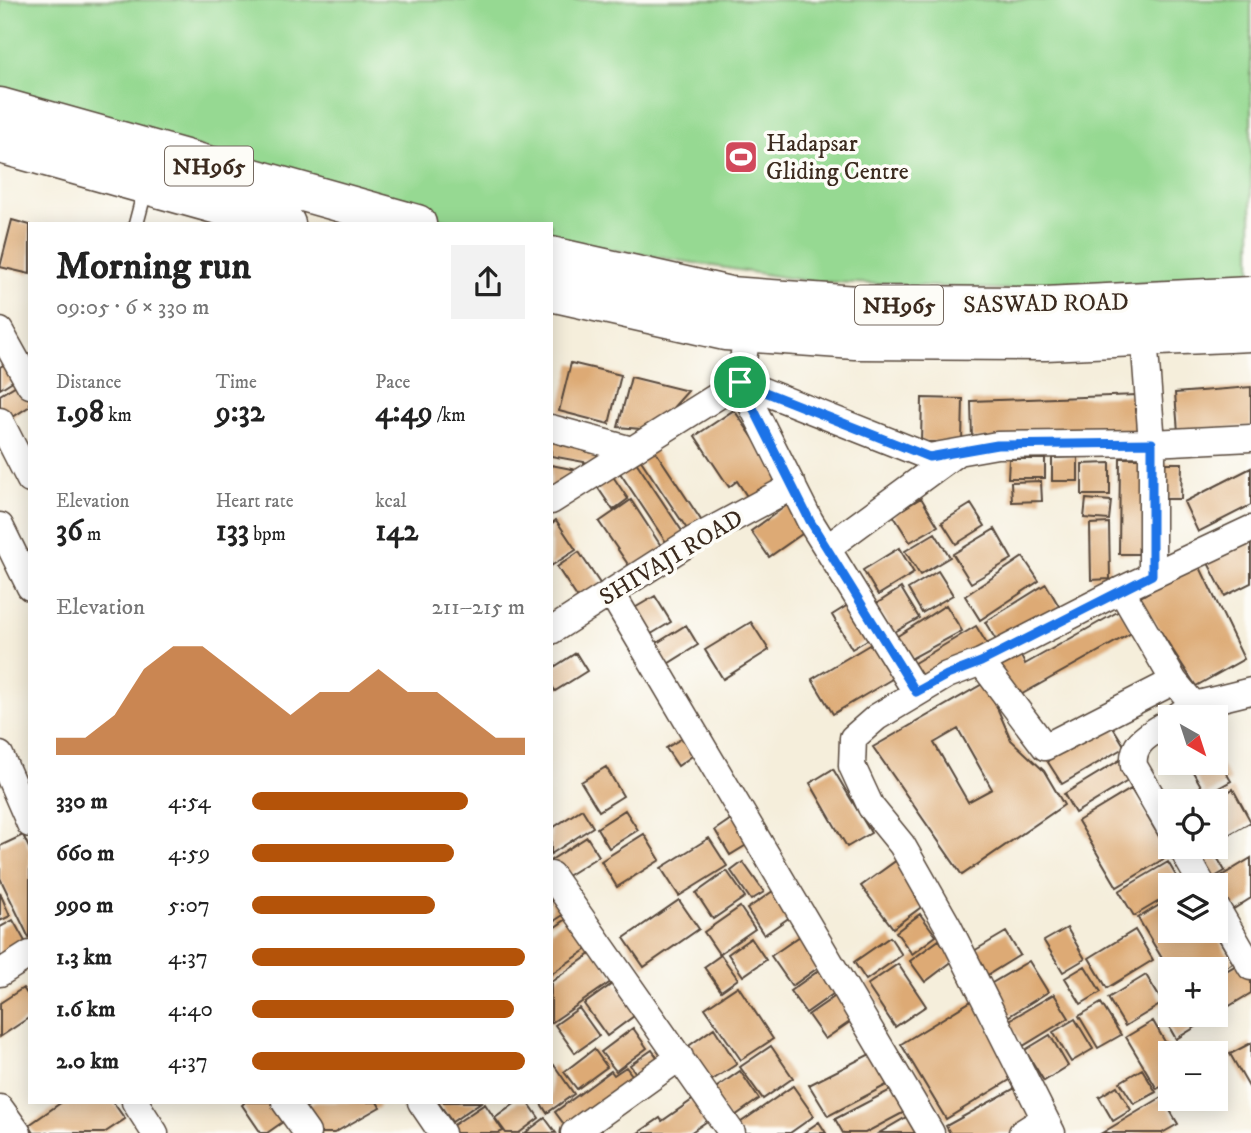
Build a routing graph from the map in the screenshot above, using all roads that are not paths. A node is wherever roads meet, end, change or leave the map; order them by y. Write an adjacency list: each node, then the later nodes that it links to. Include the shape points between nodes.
1 (0, 107): 6 (highway, NH965)
2 (0, 144): 3 (highway, NH965)
3 (147, 185): 4 (lane); 5 (highway, NH965)
4 (137, 222)
5 (279, 222)
6 (410, 222)
7 (553, 256): 10 (highway, SASWAD ROAD / NH965, via 730,296)
8 (553, 292): 10 (highway, SASWAD ROAD / NH965, via 725,331)
9 (1251, 296): 10 (highway, SASWAD ROAD / NH965, via 1045,306 857,305)
10 (749, 315): 13 (highway, SASWAD ROAD / NH965, via 855,340); 15 (street)
11 (0, 331): 14 (street)
12 (1251, 332): 13 (highway, SASWAD ROAD / NH965)
13 (1144, 337): 19 (street)
14 (28, 381)
15 (740, 382): 20 (street); 21 (street, via 929,457); 23 (street)
16 (0, 421): 22 (street)
17 (553, 429): 20 (street)
18 (1251, 438): 19 (street)
19 (1152, 443): 21 (street, via 997,445); 28 (street)
20 (632, 450): 24 (street)
21 (957, 453): 27 (street)
22 (28, 476)
23 (793, 486): 27 (street); 31 (street, SHIVAJI ROAD, via 693,540)
24 (553, 500)
25 (0, 526): 29 (street)
26 (1251, 529): 28 (street)
27 (827, 548): 36 (street)
28 (1152, 575): 30 (street)
29 (28, 583)
30 (1121, 590): 33 (street); 34 (street)
31 (611, 592): 32 (street, SHIVAJI ROAD); 60 (street)
32 (553, 630)
33 (981, 662): 34 (street, via 1045,747); 36 (street)
34 (1174, 681): 37 (street)
35 (1251, 691): 38 (street)
36 (916, 692): 53 (street, via 853,738 852,766 871,807 902,845 949,928)
37 (1183, 705)
38 (1205, 705)
39 (1158, 730): 41 (street, via 1136,745 1133,755 1134,766)
40 (0, 755): 42 (street)
41 (1158, 808)
42 (28, 819)
43 (553, 878): 48 (street)
44 (1228, 928): 46 (street)
45 (28, 955): 47 (street)
46 (1251, 967)
47 (0, 973)
48 (680, 1057): 54 (street); 59 (street)
49 (136, 1104): 56 (street)
50 (286, 1104): 57 (street)
51 (422, 1104): 58 (street)
52 (0, 1108): 55 (street)
53 (1040, 1128)
54 (721, 1129)
55 (18, 1133)
56 (155, 1133)
57 (306, 1133)
58 (442, 1133)
59 (574, 1133)
60 (931, 1133)

